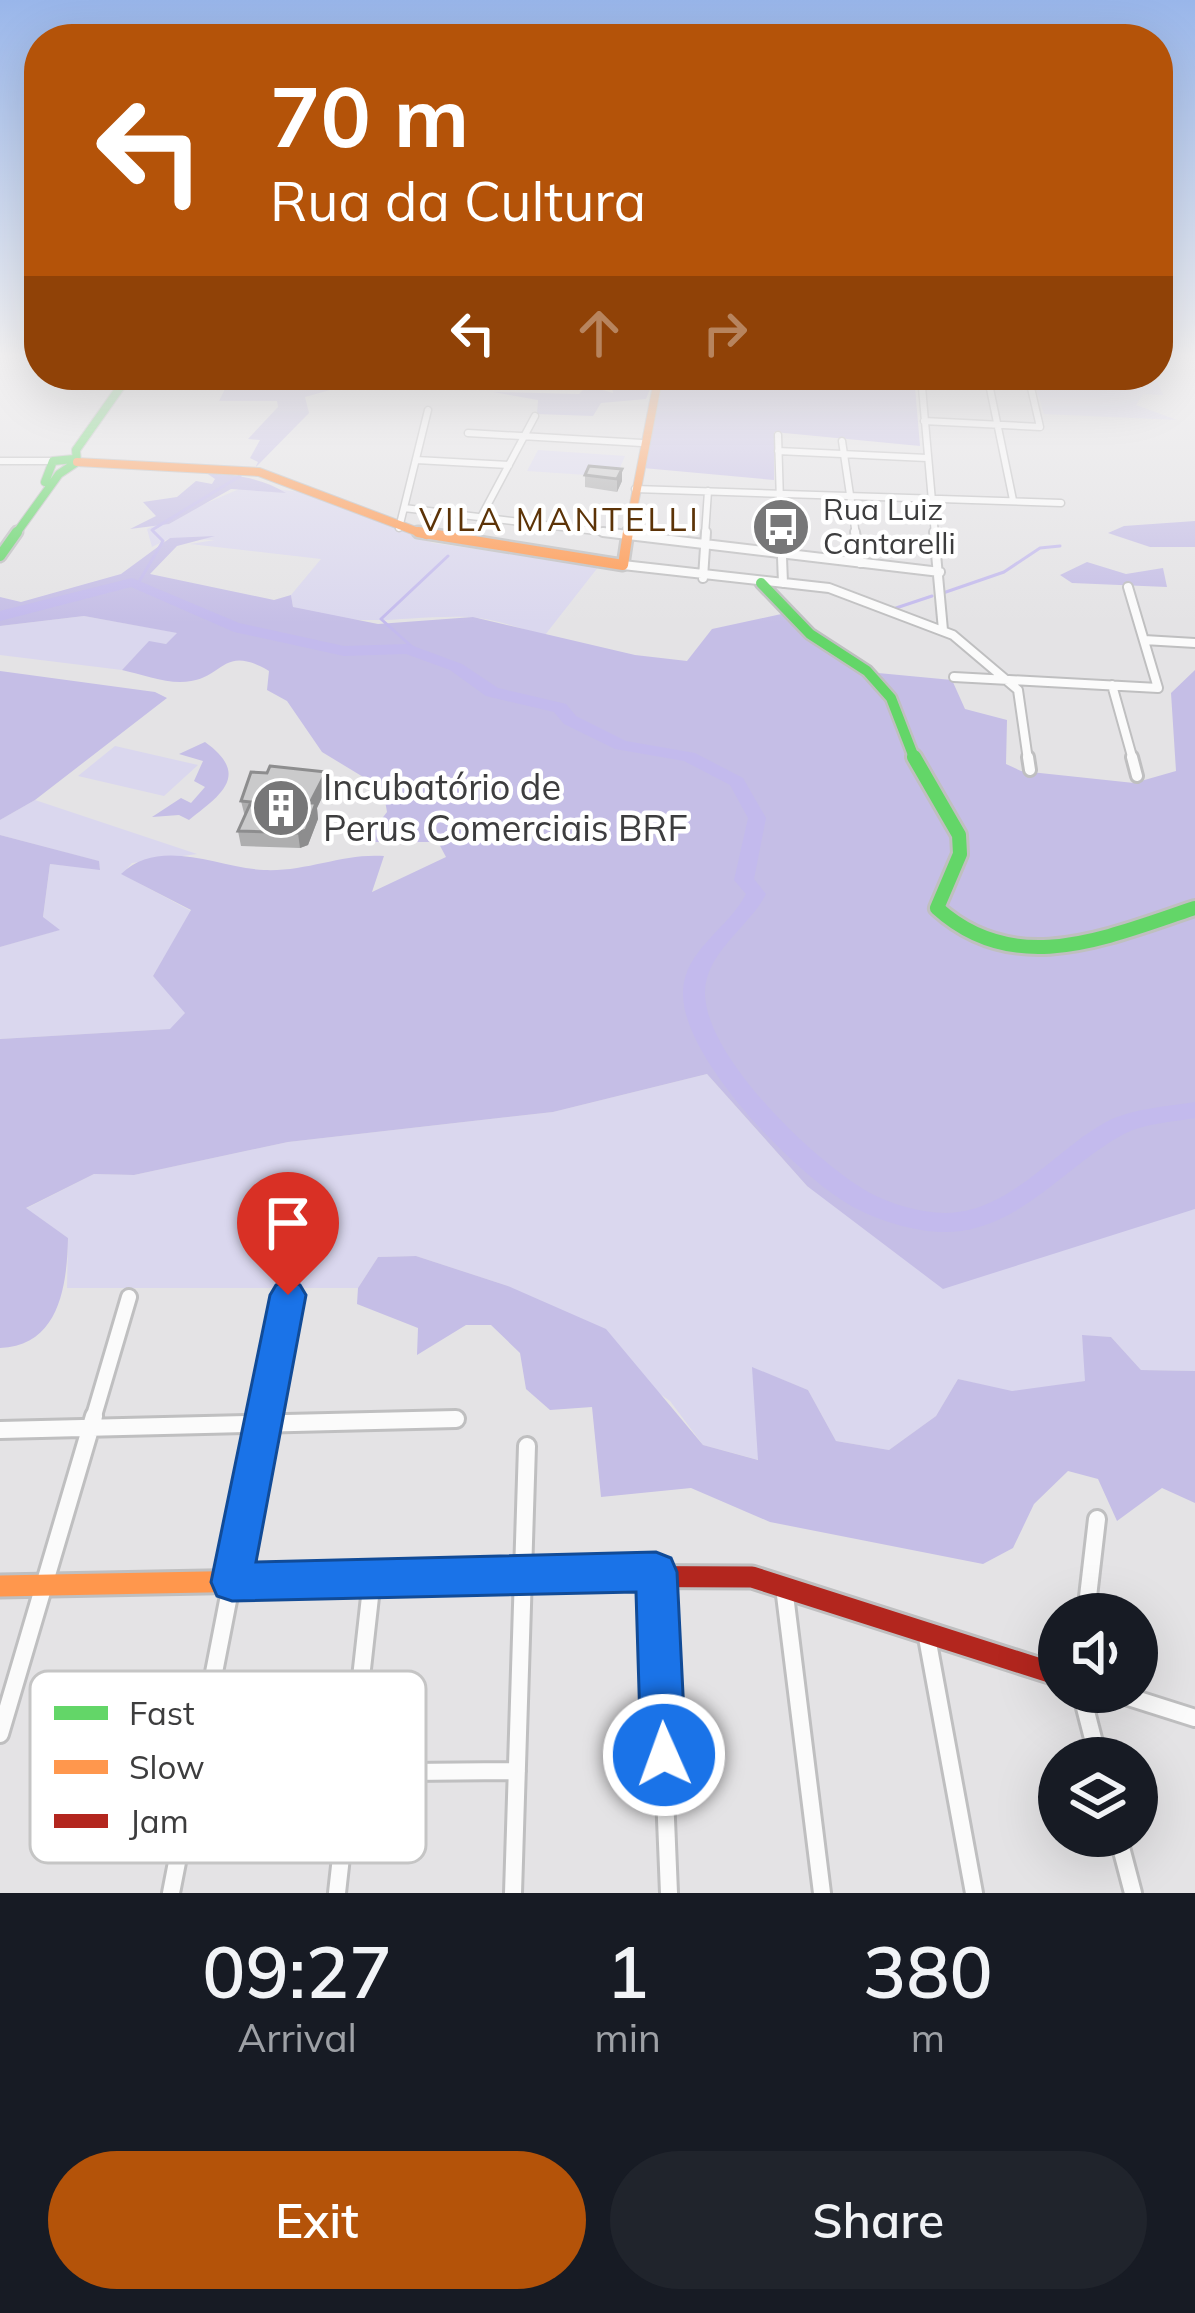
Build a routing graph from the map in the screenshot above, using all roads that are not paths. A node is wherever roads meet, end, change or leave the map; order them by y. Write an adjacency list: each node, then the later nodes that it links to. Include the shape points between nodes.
1 (76, 446): 14 (street)
2 (419, 446): 12 (street)
3 (519, 446): 15 (street)
4 (641, 446): 16 (street)
5 (778, 446): 9 (street)
6 (843, 446): 10 (street)
7 (926, 446): 11 (street)
8 (1002, 446): 21 (street)
9 (778, 451): 10 (street); 18 (street)
10 (844, 454): 11 (street); 19 (street)
11 (927, 458): 20 (street)
12 (416, 460): 15 (street); 23 (street)
13 (0, 461): 14 (street)
14 (64, 463): 25 (street, via 259,472); 27 (street); 30 (street)
15 (509, 465): 24 (street)
16 (635, 489): 17 (street); 26 (street)
17 (708, 490): 18 (street); 28 (street)
18 (780, 493): 19 (street); 29 (street)
19 (850, 495): 20 (street); 31 (street)
20 (929, 497): 21 (street); 33 (street)
21 (1013, 500): 22 (street)
22 (1061, 503)
23 (404, 508): 24 (street); 25 (street)
24 (481, 518): 26 (street)
25 (399, 528): 32 (street)
26 (628, 536): 28 (street); 32 (street)
27 (0, 544)
28 (705, 544): 29 (street); 34 (street)
29 (782, 554): 31 (street); 36 (street)
30 (0, 556)
31 (860, 563): 33 (street)
32 (623, 565): 34 (street)
33 (940, 572): 38 (street)
34 (703, 578): 35 (street)
35 (760, 583): 36 (street); 46 (street, via 891,698 909,749 959,835 960,854 937,908 968,945 1040,947)
36 (783, 583): 38 (street, via 829,588)
37 (1128, 587): 39 (street)
38 (943, 630): 42 (street)
39 (1144, 640): 40 (street); 43 (street, via 1158,688)
40 (1195, 643)
41 (954, 677): 42 (street)
42 (1012, 680): 43 (street); 44 (street)
43 (1112, 686): 45 (street)
44 (1030, 770)
45 (1137, 776)
46 (1195, 908)
47 (288, 1295): 50 (street)
48 (129, 1298): 51 (street)
49 (456, 1419): 50 (street)
50 (260, 1425): 51 (street); 58 (street)
51 (91, 1428): 52 (street); 60 (street)
52 (0, 1430)
53 (527, 1446): 56 (street)
54 (1097, 1520): 62 (street)
55 (656, 1572): 56 (street); 61 (street, via 752,1577); 78 (street)
56 (524, 1576): 57 (street); 70 (street)
57 (372, 1579): 58 (street); 66 (street)
58 (232, 1582): 60 (street); 65 (street)
59 (0, 1586): 60 (street)
60 (44, 1586): 69 (street)
61 (784, 1587): 63 (street); 79 (street)
62 (1088, 1593)
63 (926, 1632): 64 (street); 80 (street)
64 (1038, 1668)
65 (214, 1671)
66 (362, 1671)
67 (1158, 1706): 68 (street)
68 (1195, 1718)
69 (0, 1734)
70 (517, 1772): 71 (street); 77 (street)
71 (426, 1773)
72 (1124, 1857): 81 (street)
73 (178, 1863): 75 (street)
74 (340, 1863): 76 (street)
75 (172, 1893)
76 (337, 1893)
77 (513, 1893)
78 (669, 1893)
79 (821, 1893)
80 (974, 1893)
81 (1133, 1893)

